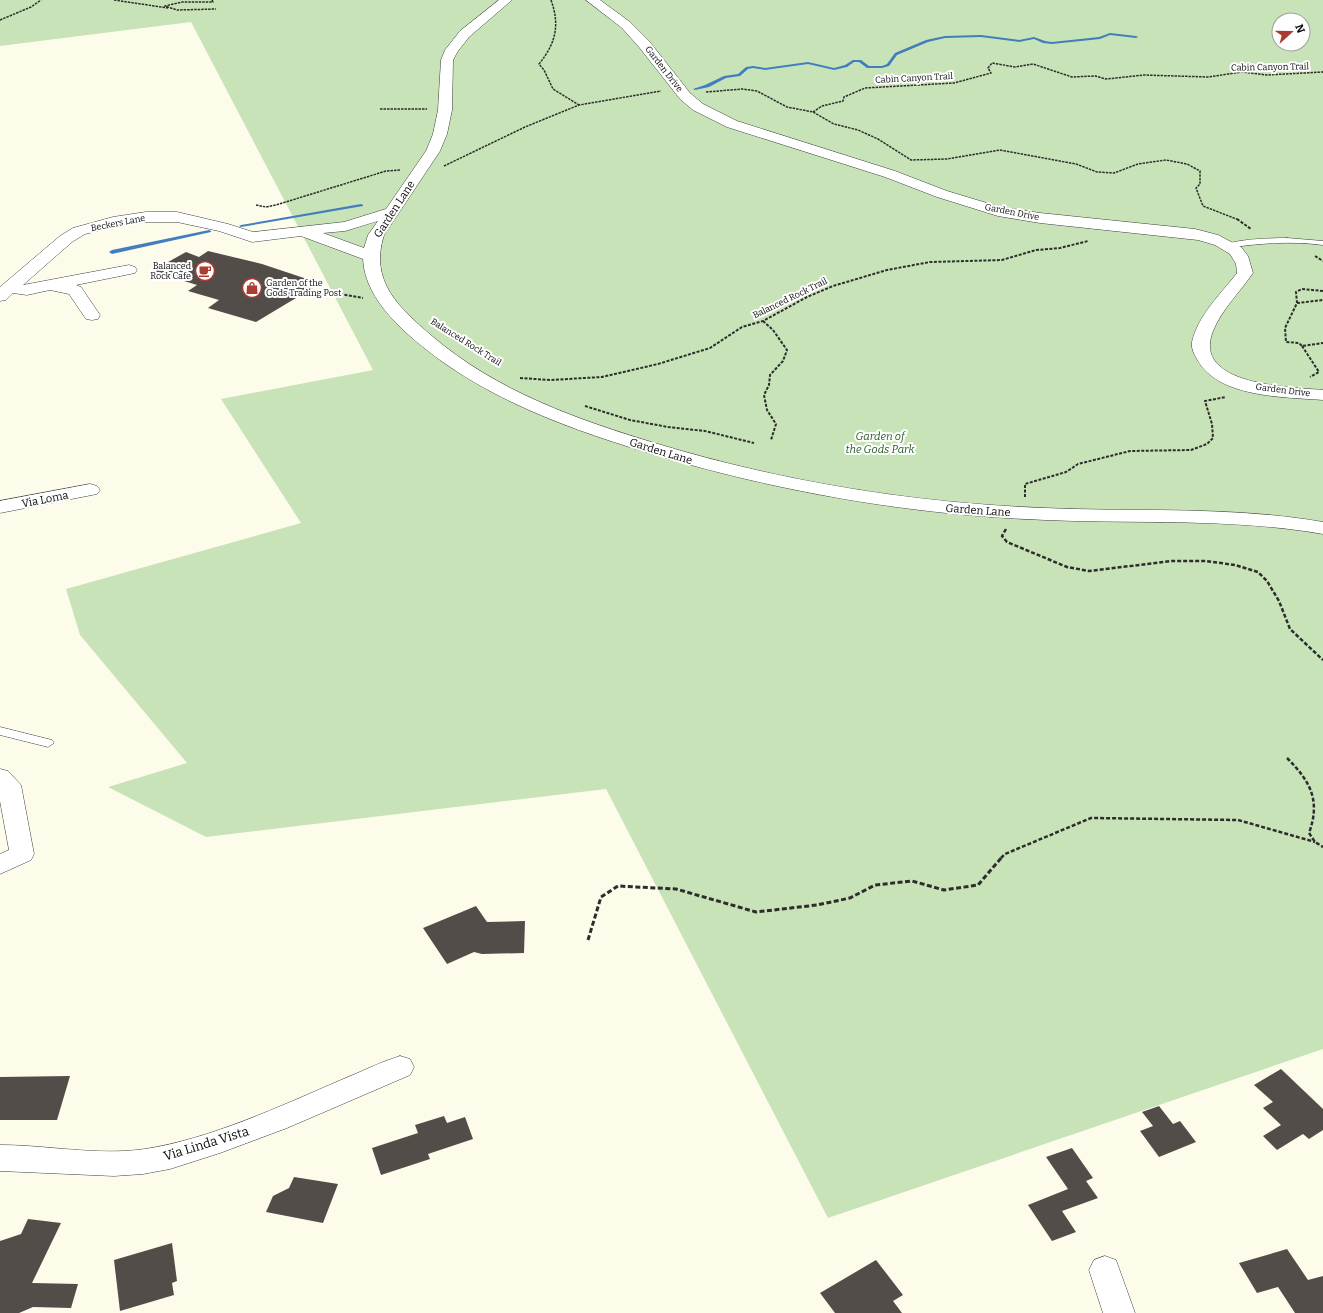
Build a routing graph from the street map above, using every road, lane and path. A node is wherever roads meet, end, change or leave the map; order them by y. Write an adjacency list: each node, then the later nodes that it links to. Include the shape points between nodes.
1 (41, 0): 9 (path)
2 (114, 0): 7 (path)
3 (212, 0): 7 (path, via 213,2 175,3 165,6)
4 (506, 0): 14 (street, Garden Lane, via 461,38 449,53)
5 (551, 0): 12 (path, via 557,17 556,30 547,55 539,64 553,89)
6 (592, 0): 11 (street, Garden Drive, via 626,24)
7 (169, 8): 8 (path, via 190,11)
8 (216, 9)
9 (0, 20)
10 (1323, 72): 15 (path, Cabin Canyon Trail, via 1267,75 1242,72 1208,78 1144,75 1106,79 1095,76 1072,77 1033,64 1015,68 992,63 988,68 990,73 963,82 865,88 851,92 843,101 822,106)
11 (683, 93): 12 (path, via 669,90); 15 (path, via 757,90 787,107); 20 (street, Garden Drive, via 698,107 732,124 890,174 968,203 1040,218)
12 (579, 105): 16 (path, via 525,127 439,169)
13 (380, 109): 14 (path)
14 (445, 110): 16 (street, Garden Lane, via 440,134)
15 (813, 112): 19 (path, via 834,124 858,130 878,139 911,160 947,159 1000,150 1076,164 1097,172 1114,173 1138,164 1166,160 1176,162 1200,171 1200,184 1196,188 1203,206 1238,219)
16 (421, 169): 17 (path, via 386,171 276,206); 18 (street, Garden Lane)
17 (256, 205)
18 (393, 212): 21 (street, Beckers Lane, via 352,225); 24 (street, Garden Lane, via 376,235 371,245)
19 (1246, 225)
20 (1119, 226): 23 (street, Garden Drive, via 1195,234 1212,238); 32 (path, Balanced Rock Trail, via 1115,234 1060,248 1036,250 1002,260 930,262 887,270 833,286)
21 (304, 231): 24 (street); 28 (street, Beckers Lane, via 252,237 223,227 177,218 146,217 113,222 72,235)
22 (1323, 243): 23 (lane, via 1272,240)
23 (1228, 246): 37 (street, Garden Drive, via 1241,255 1245,273 1215,309 1206,327 1200,344 1205,361 1214,372 1232,381 1279,391)
24 (370, 256): 43 (street, Garden Lane, via 378,289 398,314 440,353 474,376 526,403 596,431 731,472 814,490 933,507 1047,514 1270,521)
25 (129, 270): 26 (street)
26 (48, 285): 28 (street); 31 (street, via 75,290)
27 (1323, 290): 30 (path, via 1302,289 1296,292)
28 (5, 292)
29 (1323, 300): 30 (path)
30 (1297, 304): 34 (path, via 1285,328 1286,342 1299,343)
31 (92, 315)
32 (763, 321): 36 (path, Balanced Rock Trail, via 742,327 710,348 658,364 602,377 550,380 515,378); 39 (path, via 787,350 783,361 770,375 769,386 764,395 767,410 776,424)
33 (1323, 343): 34 (path)
34 (1302, 346): 35 (path, via 1319,372)
35 (1305, 379)
36 (527, 383)
37 (1323, 395)
38 (580, 404): 40 (path, via 630,420 705,431)
39 (771, 440)
40 (754, 443)
41 (90, 490): 42 (street, Via Loma)
42 (0, 507)
43 (1323, 528)
44 (0, 731): 45 (lane)
45 (48, 743)
46 (1287, 758): 48 (path, via 1301,770)
47 (0, 777): 52 (street, via 9,785 22,854)
48 (1316, 792)
49 (1318, 822): 50 (path, via 1309,833)
50 (1315, 842): 51 (path); 53 (path, via 1238,820 1091,818 1005,854 978,885 944,890 912,881 875,884 850,898 817,905 756,912 676,889 618,886 601,897)
51 (1323, 847)
52 (0, 865)
53 (588, 940)
54 (400, 1067): 55 (street, Via Linda Vista, via 274,1122 199,1148 163,1157 130,1163 91,1164)
55 (0, 1158)
56 (1105, 1270): 57 (street)
57 (1119, 1313)

